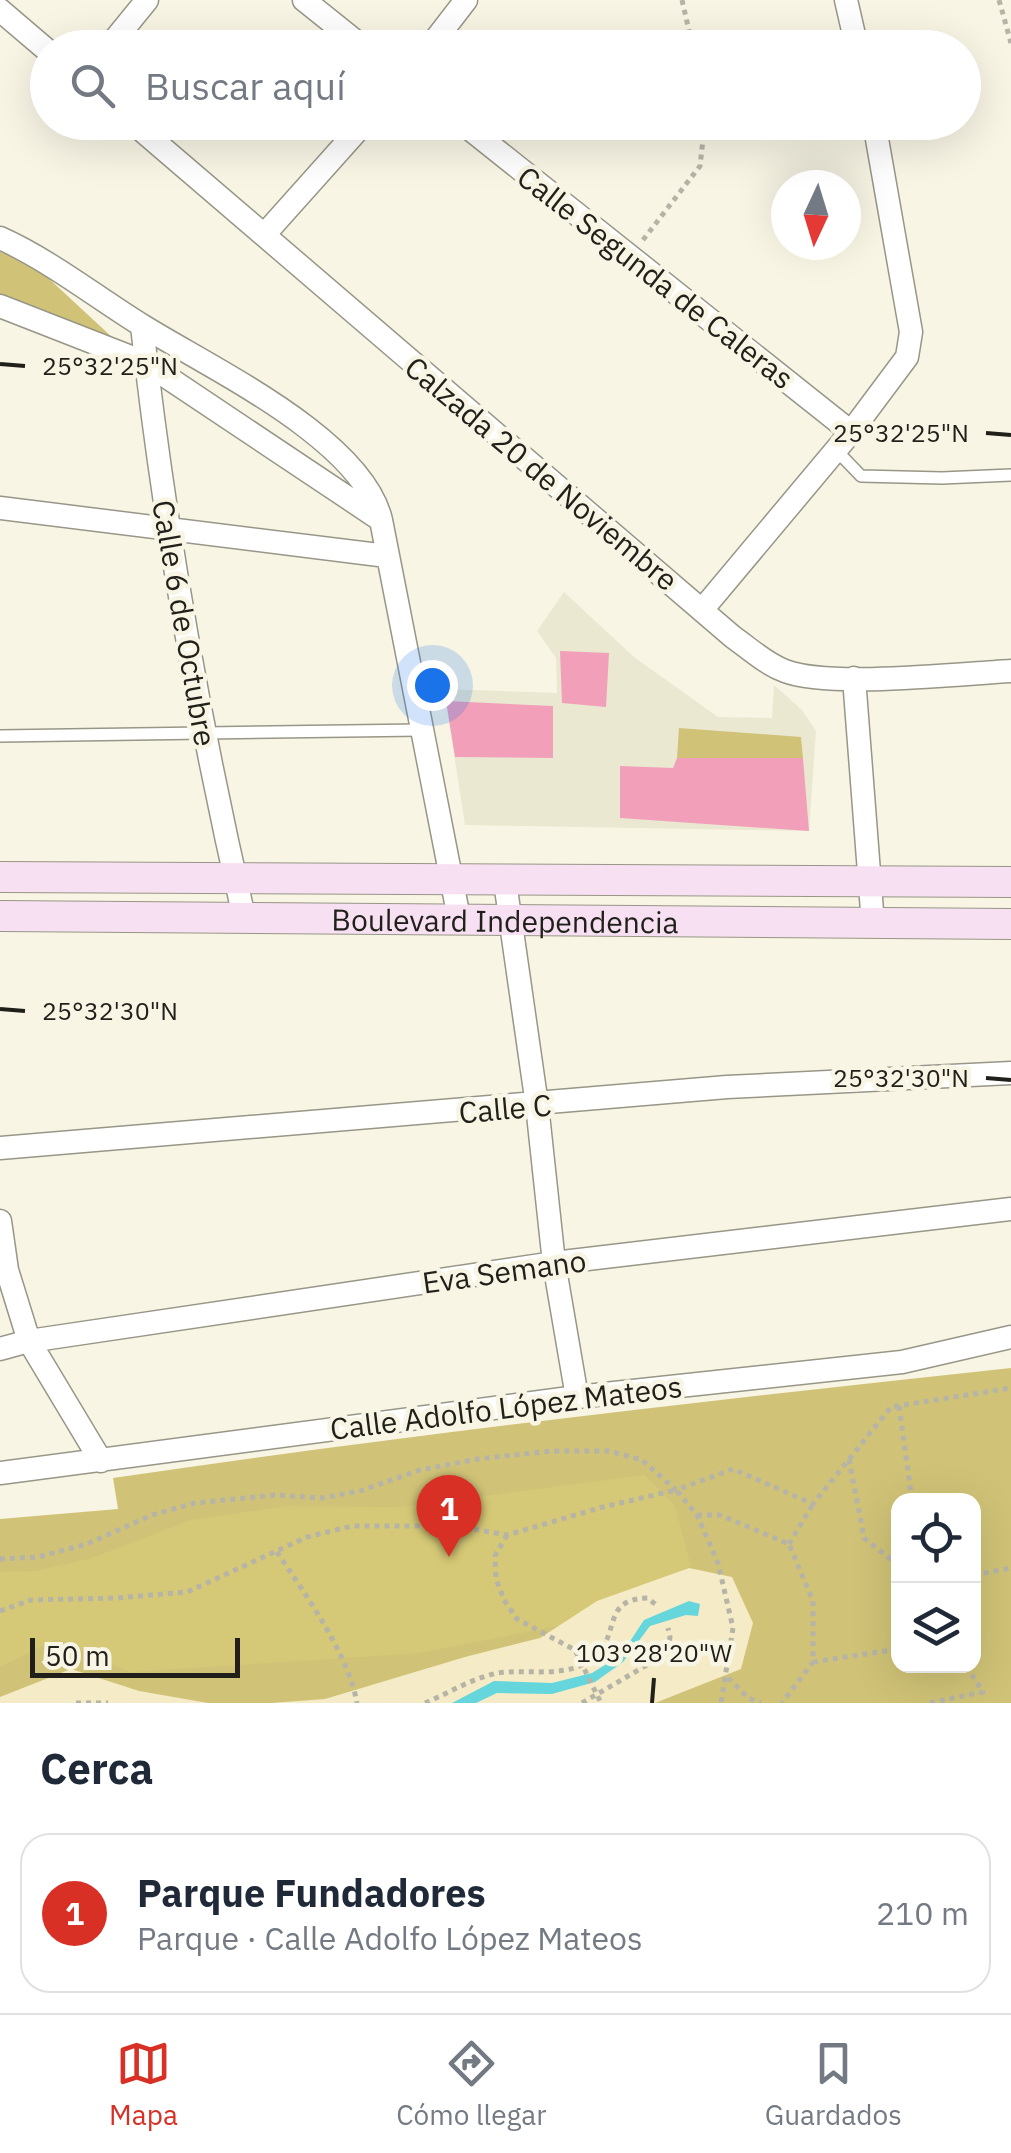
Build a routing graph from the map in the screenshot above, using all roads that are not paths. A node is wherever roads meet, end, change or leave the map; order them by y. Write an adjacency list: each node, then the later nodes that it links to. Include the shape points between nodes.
1 (146, 0): 6 (street)
2 (304, 0): 7 (street)
3 (466, 0): 8 (street)
4 (846, 0): 9 (street)
5 (0, 10): 10 (street)
6 (122, 30)
7 (342, 30)
8 (443, 30)
9 (853, 30)
10 (30, 36)
11 (153, 140): 15 (street, Calzada 20 de Noviembre)
12 (349, 140): 15 (street)
13 (483, 140): 20 (street, Calle Segunda de Caleras)
14 (877, 140): 20 (street, via 912,332 907,358)
15 (264, 235): 27 (street, Calzada 20 de Noviembre)
16 (0, 238): 18 (street)
17 (0, 306): 19 (street)
18 (142, 326): 19 (street, Calle 6 de Octubre); 24 (street, via 315,434 370,490)
19 (146, 363): 24 (street); 25 (street, Calle 6 de Octubre)
20 (852, 432): 21 (street)
21 (835, 450): 22 (lane, via 862,476); 27 (street)
22 (1011, 476)
23 (0, 508): 25 (street)
24 (381, 520): 26 (street)
25 (168, 531): 26 (street); 31 (street, Calle 6 de Octubre)
26 (388, 556): 30 (street)
27 (702, 610): 29 (street, Calzada 20 de Noviembre, via 784,671)
28 (1011, 672): 29 (street, Calzada 20 de Noviembre)
29 (854, 678): 38 (street)
30 (420, 730): 31 (lane); 35 (street)
31 (203, 733): 32 (lane); 34 (street, Calle 6 de Octubre)
32 (0, 736)
33 (0, 877): 34 (street, Boulevard Independencia)
34 (235, 879): 35 (street, Boulevard Independencia); 40 (street, Calle 6 de Octubre)
35 (454, 882): 36 (street, Boulevard Independencia); 41 (street)
36 (505, 882): 38 (street, Boulevard Independencia); 42 (street)
37 (1011, 882): 38 (street, Boulevard Independencia)
38 (870, 884): 43 (street)
39 (0, 916): 40 (street, Boulevard Independencia)
40 (244, 917): 41 (street, Boulevard Independencia)
41 (460, 918): 42 (street, Boulevard Independencia)
42 (511, 918): 43 (street, Boulevard Independencia); 46 (street)
43 (872, 924): 44 (street, Boulevard Independencia)
44 (1011, 924)
45 (1011, 1074): 46 (street, Calle C, via 727,1087)
46 (537, 1106): 47 (street, Calle C); 50 (street)
47 (0, 1148)
48 (1011, 1208): 50 (street, Eva Semano)
49 (0, 1221): 51 (street)
50 (554, 1264): 53 (street, Eva Semano); 55 (street)
51 (4, 1270): 53 (street)
52 (1011, 1338): 55 (street, Calle Adolfo López Mateos, via 902,1362)
53 (29, 1340): 54 (street, Eva Semano); 56 (street)
54 (0, 1350)
55 (577, 1397): 56 (street, Calle Adolfo López Mateos)
56 (101, 1461): 57 (street, Calle Adolfo López Mateos)
57 (0, 1473)

